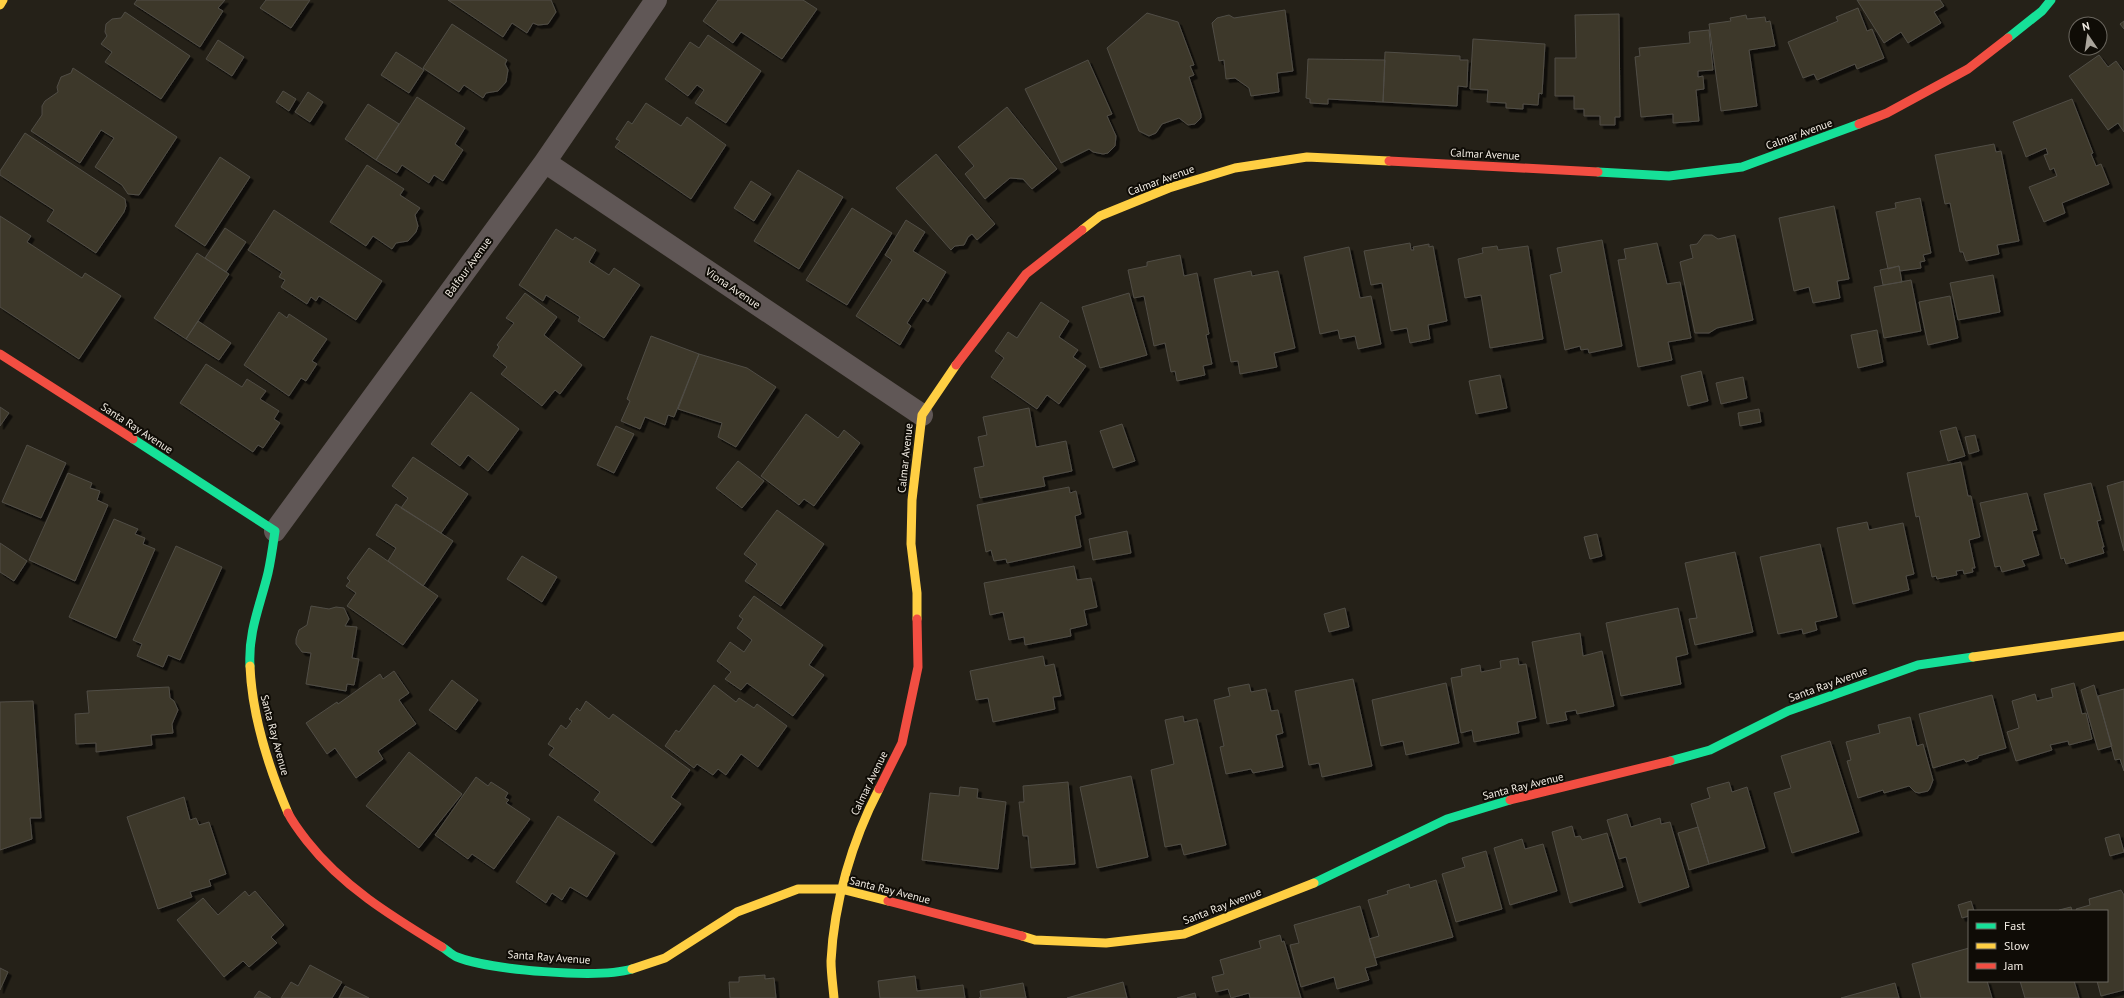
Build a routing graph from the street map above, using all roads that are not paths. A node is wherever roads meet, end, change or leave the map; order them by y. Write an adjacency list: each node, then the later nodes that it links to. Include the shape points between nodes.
1 (3, 0): 4 (street)
2 (656, 0): 5 (street, Balfour Avenue)
3 (2051, 0): 7 (street, Calmar Avenue, via 2036,16 1968,69 1887,113 1742,167 1669,176 1307,156 1235,168 1169,188 1100,216 1026,274 962,356)
4 (0, 5)
5 (545, 162): 7 (street, Viona Avenue); 8 (street, Balfour Avenue)
6 (0, 354): 8 (street, Santa Ray Avenue)
7 (922, 415): 10 (street, Calmar Avenue, via 912,500 911,544 918,593 918,667 902,743 865,816)
8 (275, 531): 10 (street, Santa Ray Avenue, via 268,573 256,610 248,649 251,693 262,741 275,783 292,821 316,852 374,905 457,956 492,965 581,974 630,970 665,958 738,912 798,889)
9 (2124, 636): 10 (street, Santa Ray Avenue, via 1918,665 1788,711 1710,750 1643,769 1505,801 1447,819 1320,881 1184,934 1106,943 1035,940)
10 (841, 889): 11 (street, Calmar Avenue, via 831,962)
11 (834, 998)

